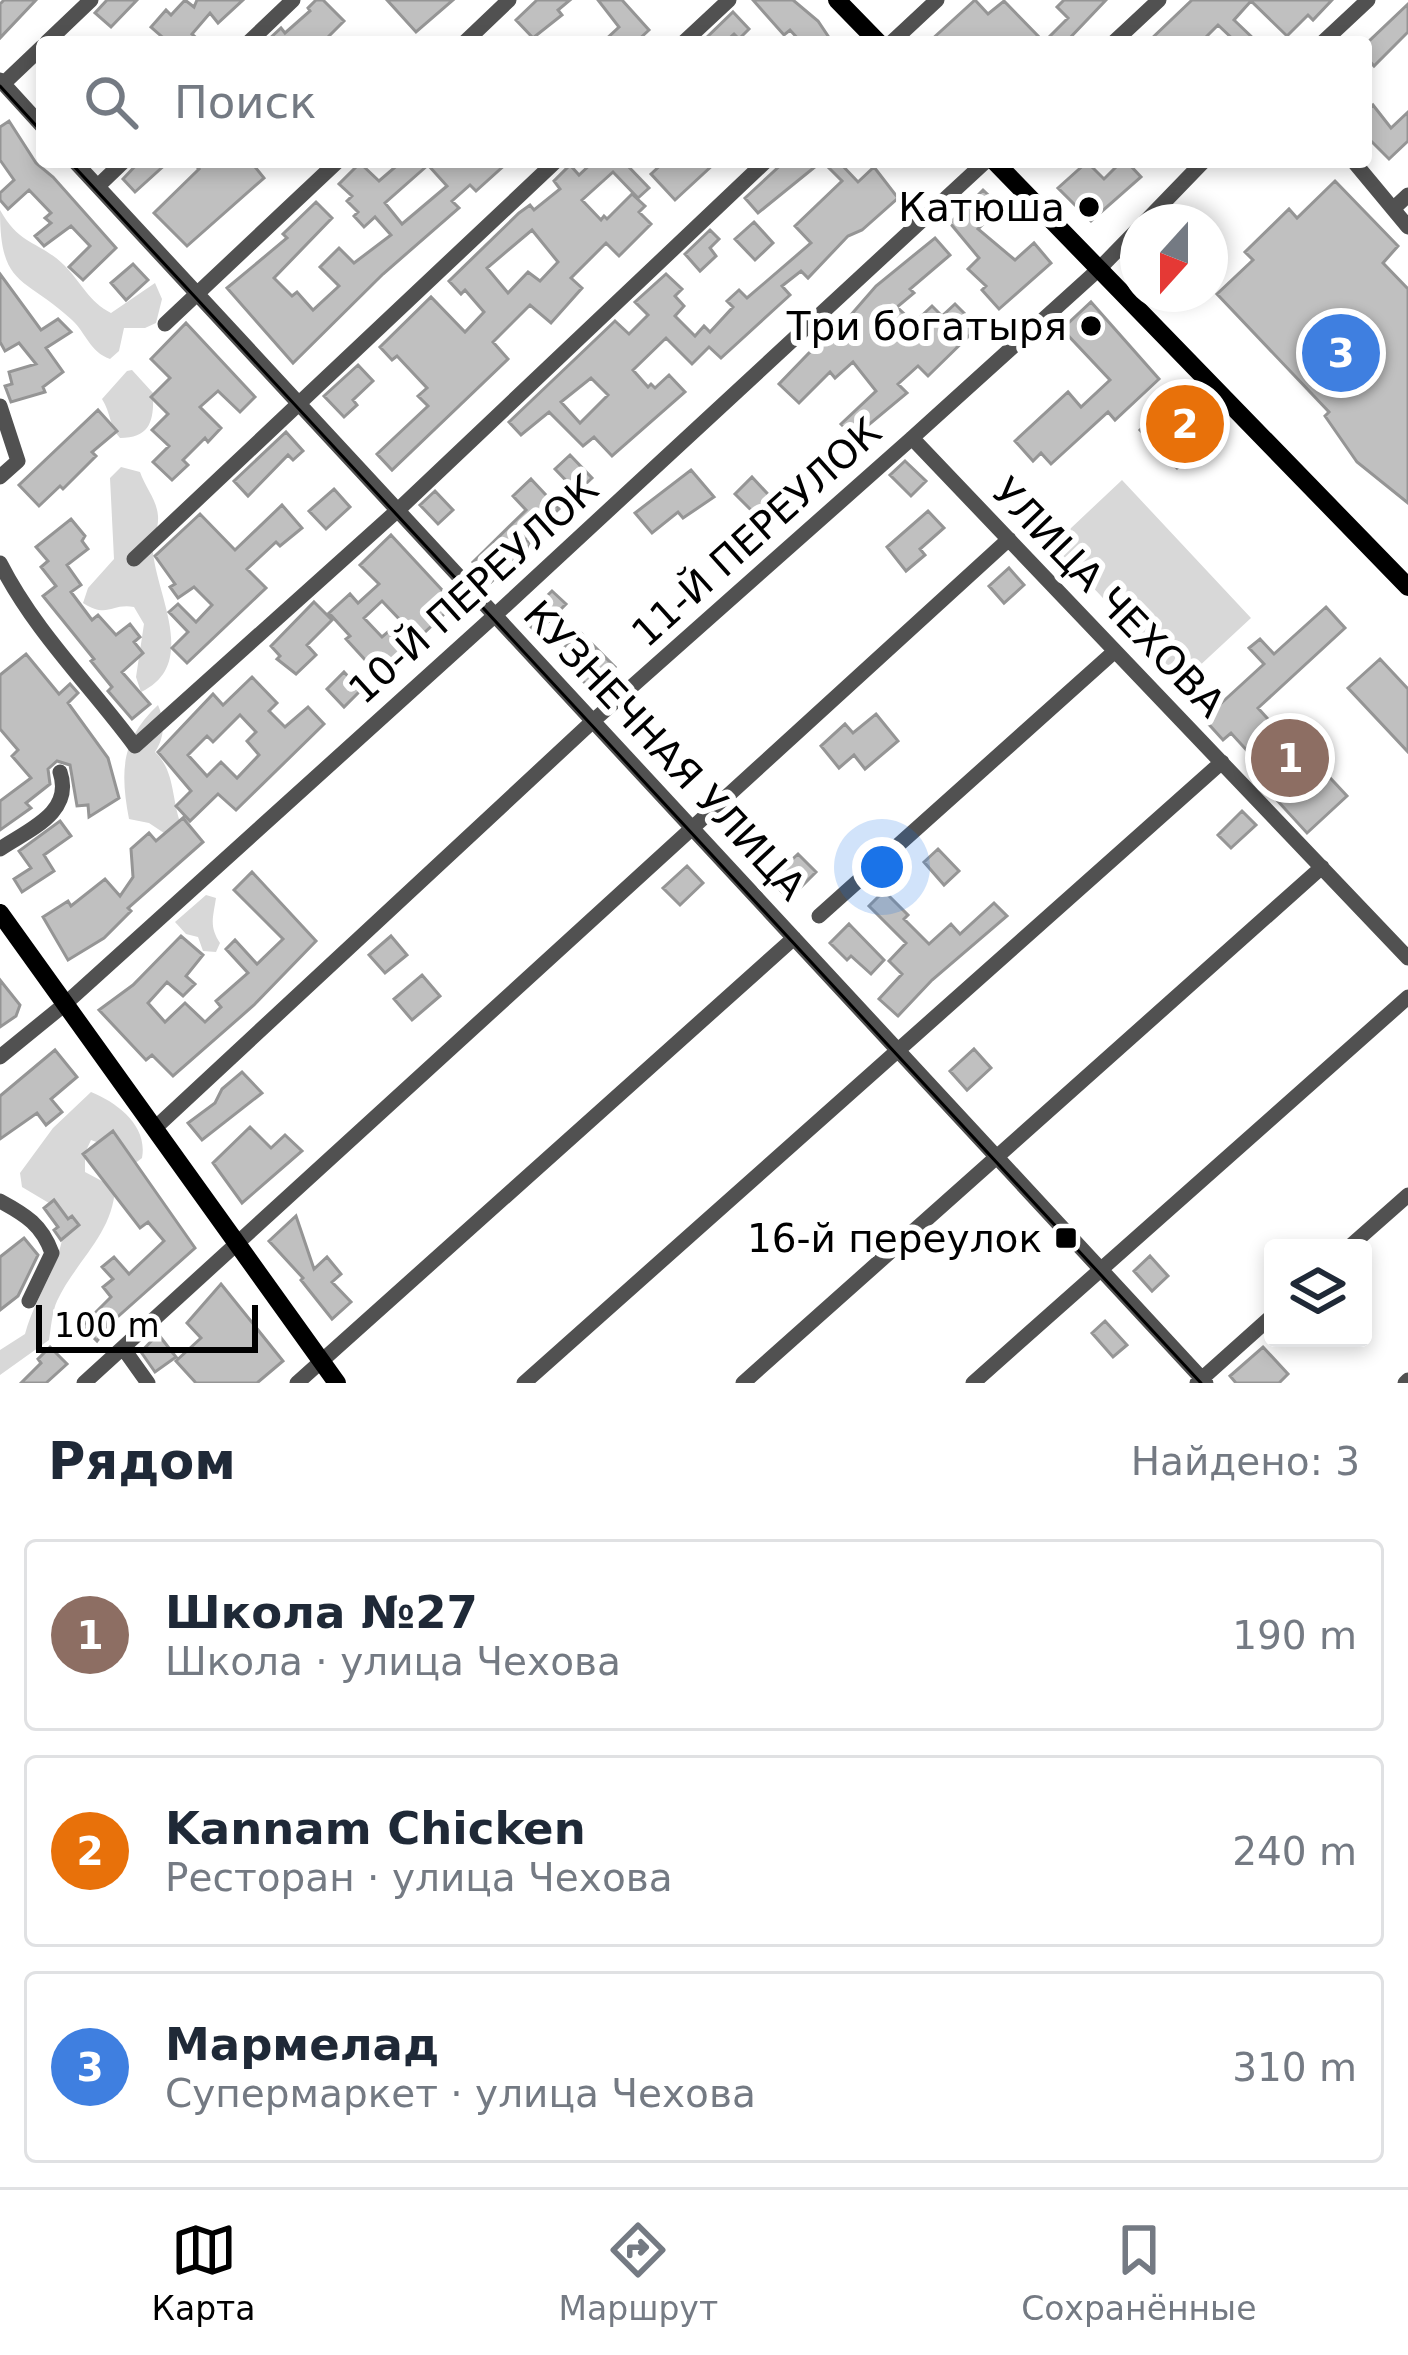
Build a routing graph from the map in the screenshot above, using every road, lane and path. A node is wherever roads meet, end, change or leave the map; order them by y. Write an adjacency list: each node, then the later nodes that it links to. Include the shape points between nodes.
1 (92, 0): 9 (street)
2 (293, 0): 10 (street)
3 (509, 0): 11 (street)
4 (729, 0): 12 (street)
5 (837, 0): 13 (main road)
6 (937, 0): 14 (street)
7 (1159, 0): 15 (street)
8 (1368, 0): 16 (street)
9 (54, 36)
10 (255, 36)
11 (471, 36)
12 (690, 36)
13 (872, 36)
14 (898, 36)
15 (1120, 36)
16 (1329, 36)
17 (36, 52): 18 (street)
18 (2, 82): 19 (street)
19 (36, 119)
20 (81, 168): 29 (street, КУЗНЕЧНАЯ УЛИЦА)
21 (116, 168): 29 (street)
22 (331, 168): 36 (street)
23 (549, 168): 38 (street)
24 (759, 168): 42 (street)
25 (979, 168): 47 (street, 10-Й ПЕРЕУЛОК)
26 (1000, 168): 35 (main road)
27 (1197, 168): 31 (street)
28 (1359, 168): 32 (street)
29 (98, 186): 36 (street, КУЗНЕЧНАЯ УЛИЦА)
30 (1408, 195): 32 (street)
31 (1162, 204)
32 (1393, 209): 33 (street)
33 (1408, 226)
34 (1120, 247): 35 (street, 11-Й ПЕРЕУЛОК)
35 (1099, 269): 40 (street, 11-Й ПЕРЕУЛОК); 46 (main road)
36 (197, 294): 37 (street); 38 (street, КУЗНЕЧНАЯ УЛИЦА)
37 (165, 324)
38 (297, 401): 42 (street, КУЗНЕЧНАЯ УЛИЦА); 44 (street)
39 (0, 406): 41 (street, via 18,461)
40 (912, 438): 43 (street, УЛИЦА ЧЕХОВА); 49 (street, 11-Й ПЕРЕУЛОК)
41 (0, 478)
42 (398, 510): 45 (street, via 135,746 70,670); 47 (street, КУЗНЕЧНАЯ УЛИЦА)
43 (1009, 538): 48 (street, УЛИЦА ЧЕХОВА); 52 (street)
44 (134, 559)
45 (0, 563)
46 (1408, 587)
47 (495, 615): 49 (street, КУЗНЕЧНАЯ УЛИЦА); 60 (street, 10-Й ПЕРЕУЛОК)
48 (1115, 651): 50 (street, УЛИЦА ЧЕХОВА); 56 (street)
49 (593, 721): 52 (street, КУЗНЕЧНАЯ УЛИЦА); 63 (street, 11-Й ПЕРЕУЛОК)
50 (1222, 762): 54 (street, УЛИЦА ЧЕХОВА); 61 (street)
51 (60, 772): 53 (street, via 65,785 56,812)
52 (692, 828): 57 (street, КУЗНЕЧНАЯ УЛИЦА); 68 (street)
53 (0, 849)
54 (1322, 867): 58 (street, УЛИЦА ЧЕХОВА); 64 (street)
55 (0, 913): 60 (main road)
56 (819, 916)
57 (794, 938): 61 (street, КУЗНЕЧНАЯ УЛИЦА); 73 (street)
58 (1408, 958)
59 (1408, 997): 69 (street)
60 (65, 1004): 62 (street, 10-Й ПЕРЕУЛОК); 63 (main road)
61 (898, 1050): 64 (street, КУЗНЕЧНАЯ УЛИЦА); 79 (street)
62 (0, 1057)
63 (154, 1129): 68 (main road)
64 (997, 1157): 69 (street, КУЗНЕЧНАЯ УЛИЦА); 80 (street)
65 (1408, 1195): 67 (street)
66 (0, 1202): 70 (street, via 30,1217 52,1253)
67 (1358, 1239)
68 (236, 1244): 72 (street); 73 (main road)
69 (1102, 1270): 74 (street, КУЗНЕЧНАЯ УЛИЦА); 81 (street)
70 (29, 1300)
71 (1264, 1323): 74 (street)
72 (123, 1348): 75 (street); 76 (street)
73 (322, 1361): 77 (street); 78 (main road)
74 (1202, 1381)
75 (84, 1383)
76 (148, 1383)
77 (297, 1383)
78 (338, 1383)
79 (524, 1383)
80 (742, 1383)
81 (973, 1383)

